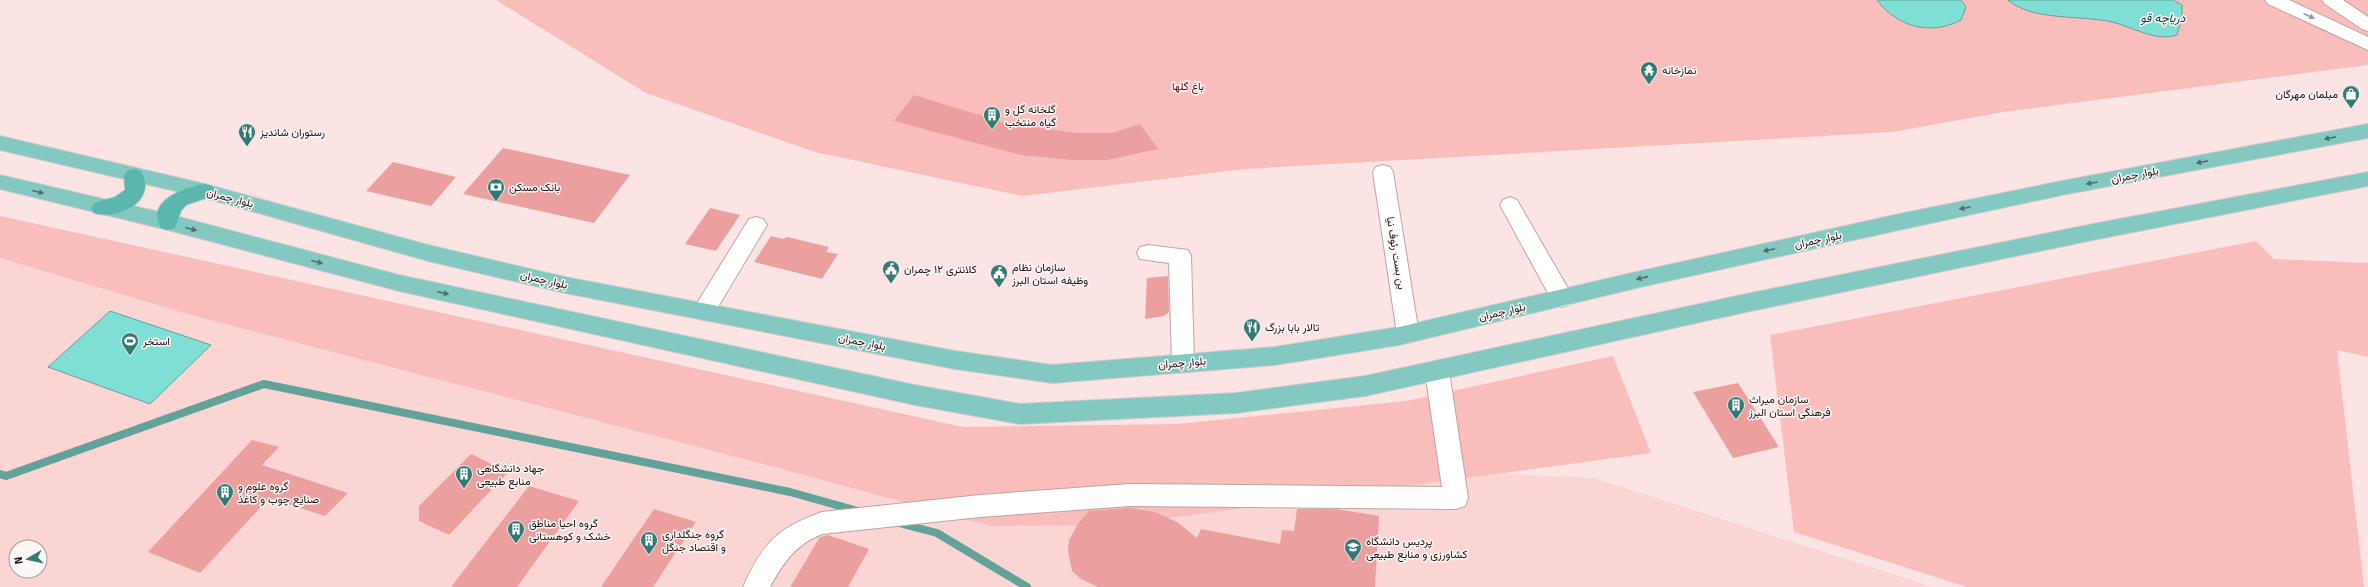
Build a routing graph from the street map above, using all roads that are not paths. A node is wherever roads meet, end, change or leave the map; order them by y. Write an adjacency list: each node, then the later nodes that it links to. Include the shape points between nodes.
1 (2274, 0): 4 (street, one-way to 4)
2 (2331, 0): 3 (street)
3 (2368, 25)
4 (2368, 44)
5 (2368, 131): 17 (main road, بلوار چمران, one-way to 17, via 2067,187)
6 (0, 143): 8 (main road, بلوار چمران)
7 (1383, 172): 19 (street, بن بست رئوف نیا)
8 (134, 176): 11 (main road, بلوار چمران); 13 (highway, via 137,188 134,196 124,203)
9 (2368, 179): 21 (main road, via 1784,295)
10 (0, 182): 13 (main road, one-way to 13)
11 (205, 191): 14 (highway, via 191,193 175,201 168,213); 18 (main road, بلوار چمران, via 428,253 564,285)
12 (1510, 205): 17 (street)
13 (101, 208): 14 (main road)
14 (168, 222): 21 (main road, one-way to 21, via 399,283 914,396 1020,414 1236,403 1365,386)
15 (756, 225): 18 (street)
16 (1148, 253): 20 (street, via 1180,256)
17 (1562, 298): 19 (main road, بلوار چمران)
18 (704, 311): 20 (main road, بلوار چمران, via 955,360 1052,374)
19 (1408, 334): 20 (main road, بلوار چمران, via 1275,356)
20 (1182, 363)
21 (1437, 371): 22 (street, via 1456,498 1130,495 980,506 822,523 803,529 781,544)
22 (756, 587)

